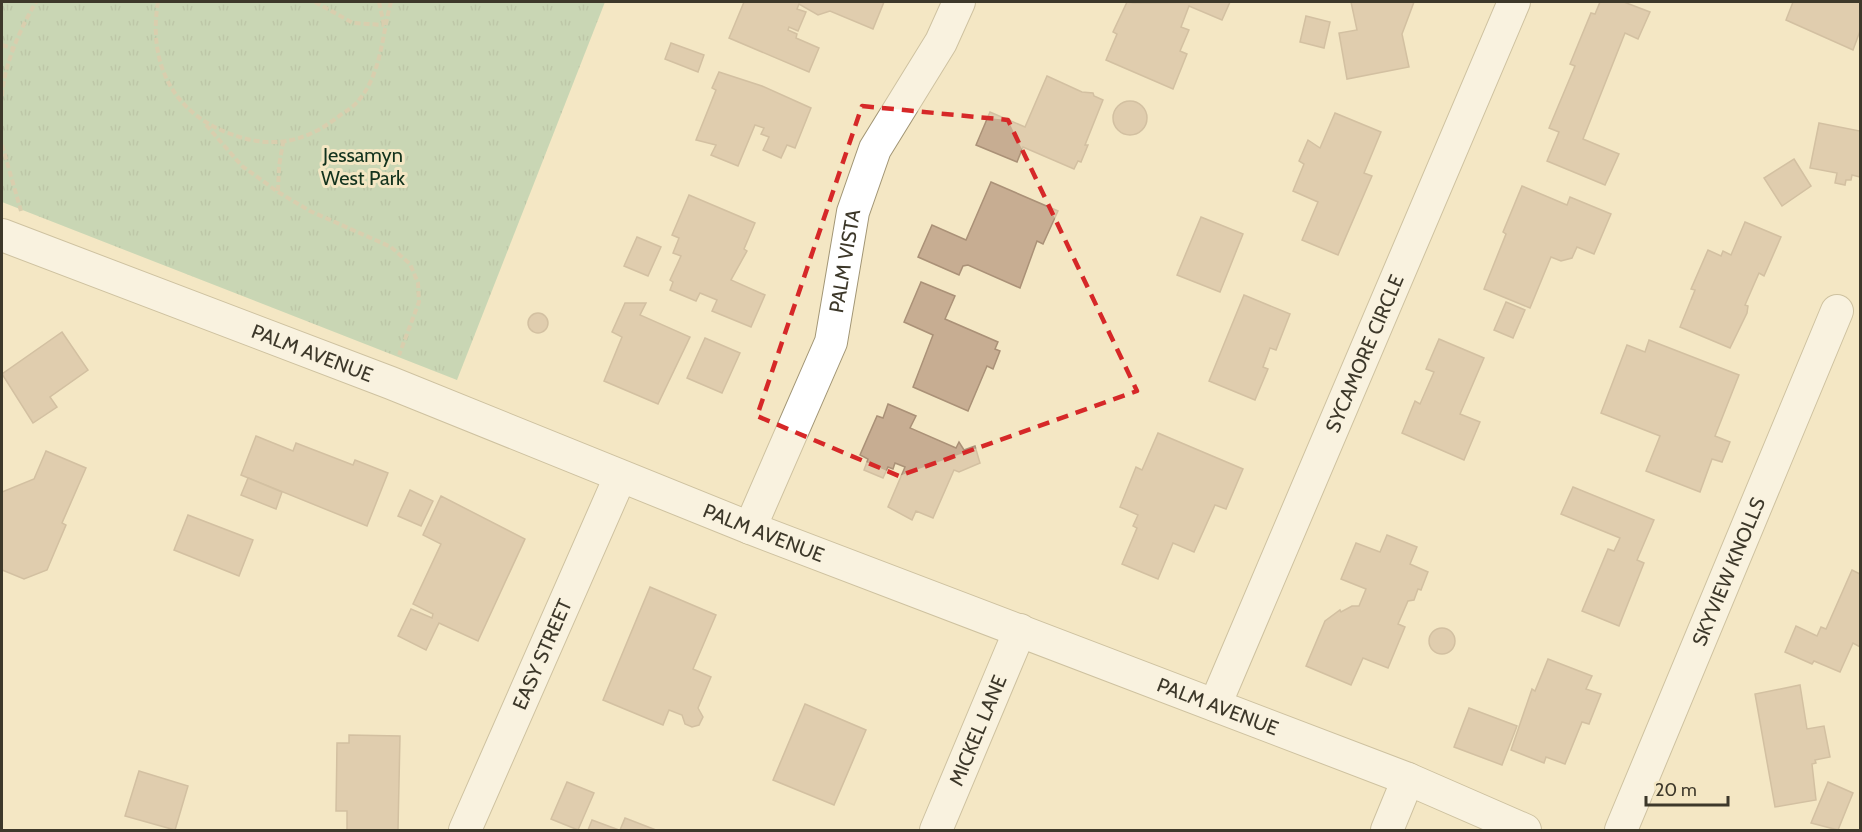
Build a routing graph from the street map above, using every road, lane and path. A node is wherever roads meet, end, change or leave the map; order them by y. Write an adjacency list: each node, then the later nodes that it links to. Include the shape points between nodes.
1 (36, 2): 10 (path)
2 (158, 2): 12 (path, via 154,23 160,64 183,105)
3 (315, 2): 8 (path, via 352,23)
4 (379, 2): 8 (path)
5 (391, 2): 8 (path)
6 (959, 2): 20 (street, PALM VISTA, via 941,42 875,149 853,212 831,342)
7 (1514, 2): 22 (street, SYCAMORE CIRCLE)
8 (384, 25): 13 (path, via 379,62 359,100 318,132)
9 (2, 45): 10 (path)
10 (15, 49): 11 (path, via 3,80)
11 (2, 96)
12 (205, 124): 13 (path, via 250,142); 15 (path, via 242,166)
13 (283, 143): 15 (path)
14 (2, 146): 16 (path, via 21,209)
15 (278, 192): 18 (path, via 310,211 391,247 410,264 418,283 419,302)
16 (12, 239): 18 (street, PALM AVENUE)
17 (1837, 311): 28 (street, SKYVIEW KNOLLS)
18 (391, 383): 19 (street, PALM AVENUE)
19 (620, 477): 20 (street, PALM AVENUE); 24 (street, EASY STREET)
20 (750, 528): 21 (street, PALM AVENUE)
21 (1020, 630): 22 (street, PALM AVENUE); 25 (street, MICKEL LANE)
22 (1215, 705): 23 (street, PALM AVENUE)
23 (1407, 779): 26 (street); 27 (street, PALM AVENUE)
24 (465, 831)
25 (936, 831)
26 (1387, 831)
27 (1525, 831)
28 (1621, 831)

